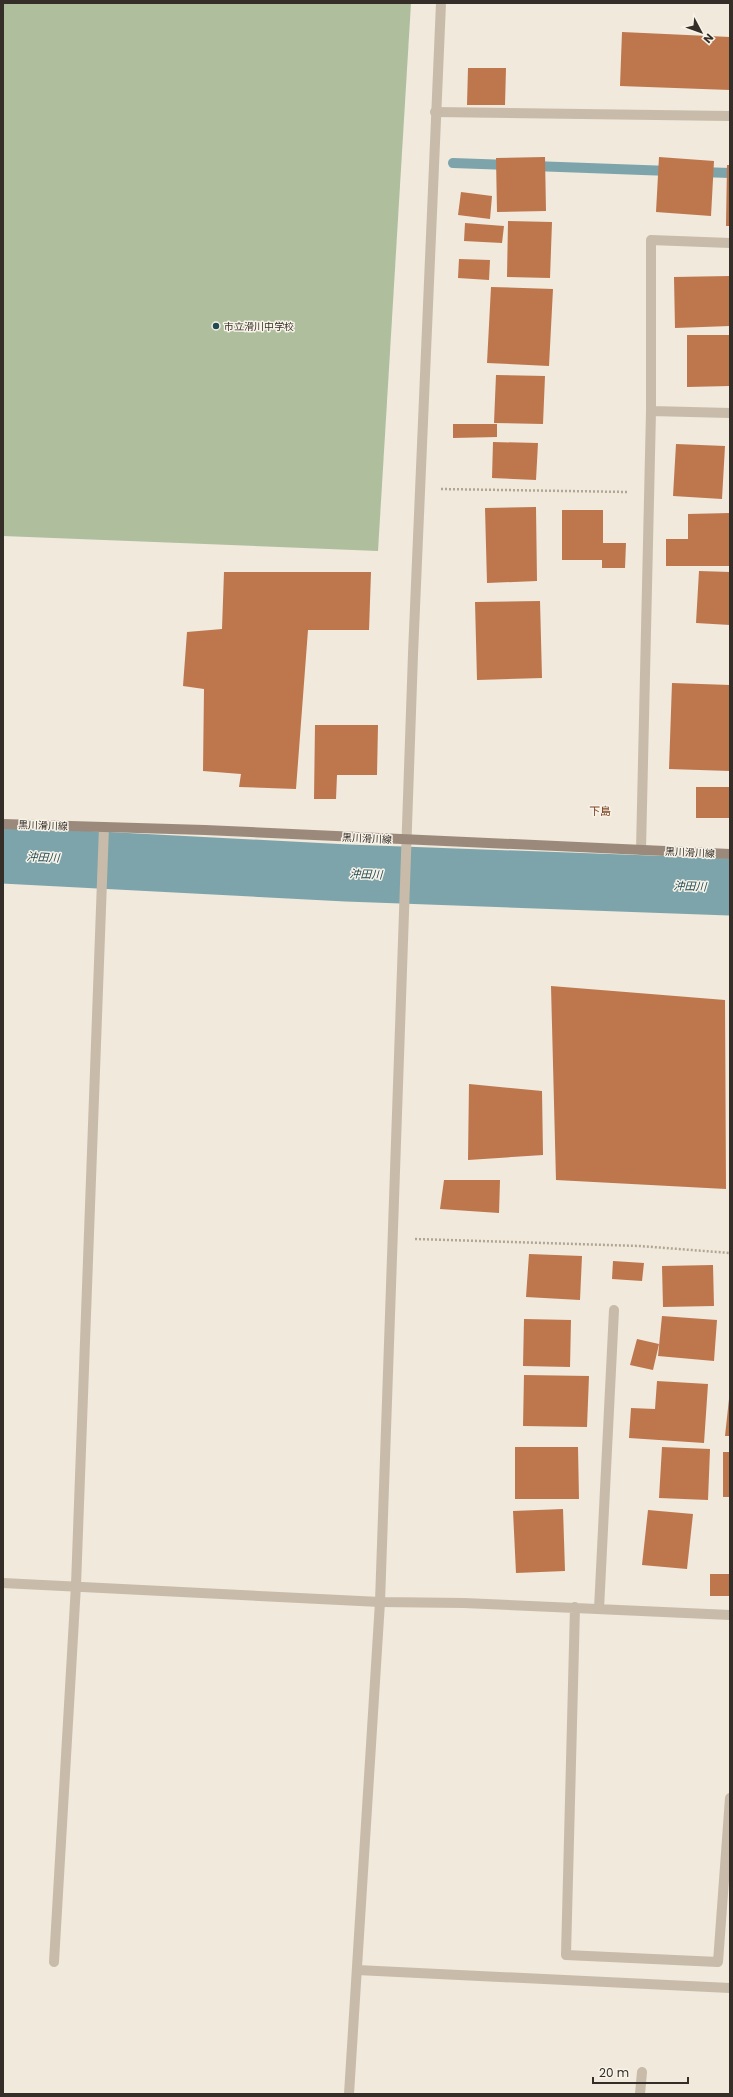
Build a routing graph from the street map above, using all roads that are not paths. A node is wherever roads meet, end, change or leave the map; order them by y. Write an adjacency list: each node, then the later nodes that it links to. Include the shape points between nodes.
1 (441, 3): 2 (street)
2 (435, 112): 3 (street); 9 (street)
3 (730, 116)
4 (730, 243): 5 (street, via 651,240)
5 (651, 411): 6 (street); 10 (street)
6 (730, 413)
7 (3, 824): 8 (main road, 黒川滑川線)
8 (104, 827): 9 (main road, 黒川滑川線); 14 (street)
9 (406, 840): 10 (main road, 黒川滑川線); 15 (street)
10 (641, 850): 11 (main road, 黒川滑川線)
11 (730, 854)
12 (614, 1310): 17 (street)
13 (3, 1582): 14 (street)
14 (76, 1585): 15 (street); 20 (street)
15 (380, 1602): 16 (street, via 464,1602); 21 (street)
16 (575, 1607): 17 (street); 19 (street, via 566,1955 718,1962)
17 (599, 1609): 18 (street)
18 (730, 1615)
19 (730, 1798)
20 (54, 1962)
21 (357, 1970): 22 (street); 24 (street)
22 (730, 1988)
23 (642, 2072): 25 (street)
24 (349, 2094)
25 (640, 2094)

